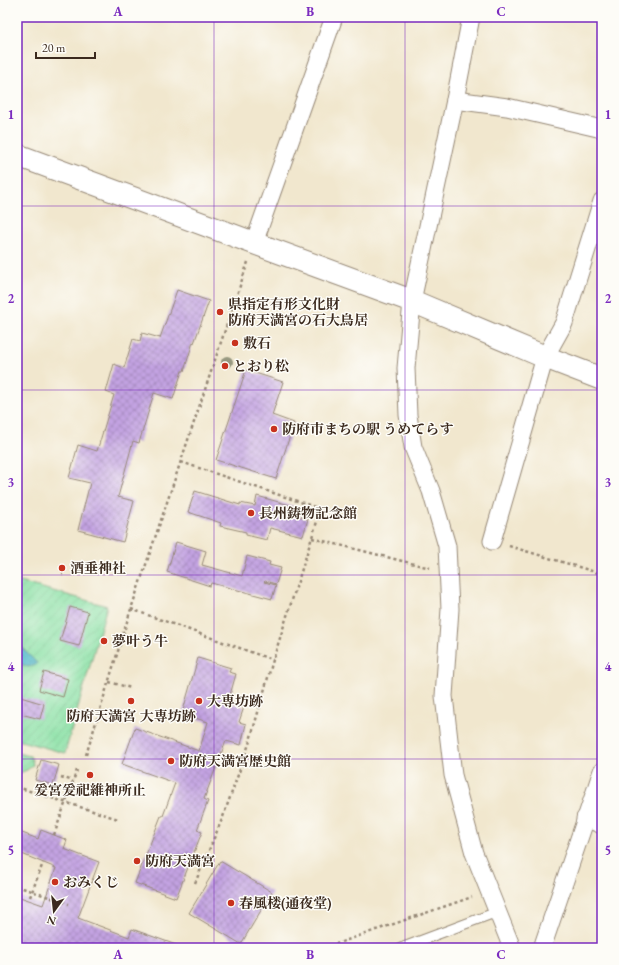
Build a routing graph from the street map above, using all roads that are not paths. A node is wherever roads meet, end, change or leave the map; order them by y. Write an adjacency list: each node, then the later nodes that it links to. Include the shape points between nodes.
1 (334, 17): 7 (street)
2 (471, 17): 3 (street)
3 (455, 100): 4 (street, via 507,107); 8 (street)
4 (602, 129)
5 (17, 155): 7 (street)
6 (602, 201): 9 (street, via 564,322)
7 (254, 243): 8 (street)
8 (412, 301): 9 (street); 15 (street, via 406,368 408,415 413,447 431,491 447,546 450,609 444,696 453,775 474,853)
9 (545, 357): 10 (street); 11 (street)
10 (602, 380)
11 (492, 541)
12 (602, 771): 13 (street)
13 (585, 818): 14 (street); 18 (street)
14 (602, 824)
15 (497, 912): 16 (lane); 17 (street)
16 (401, 948)
17 (512, 948)
18 (542, 948)

